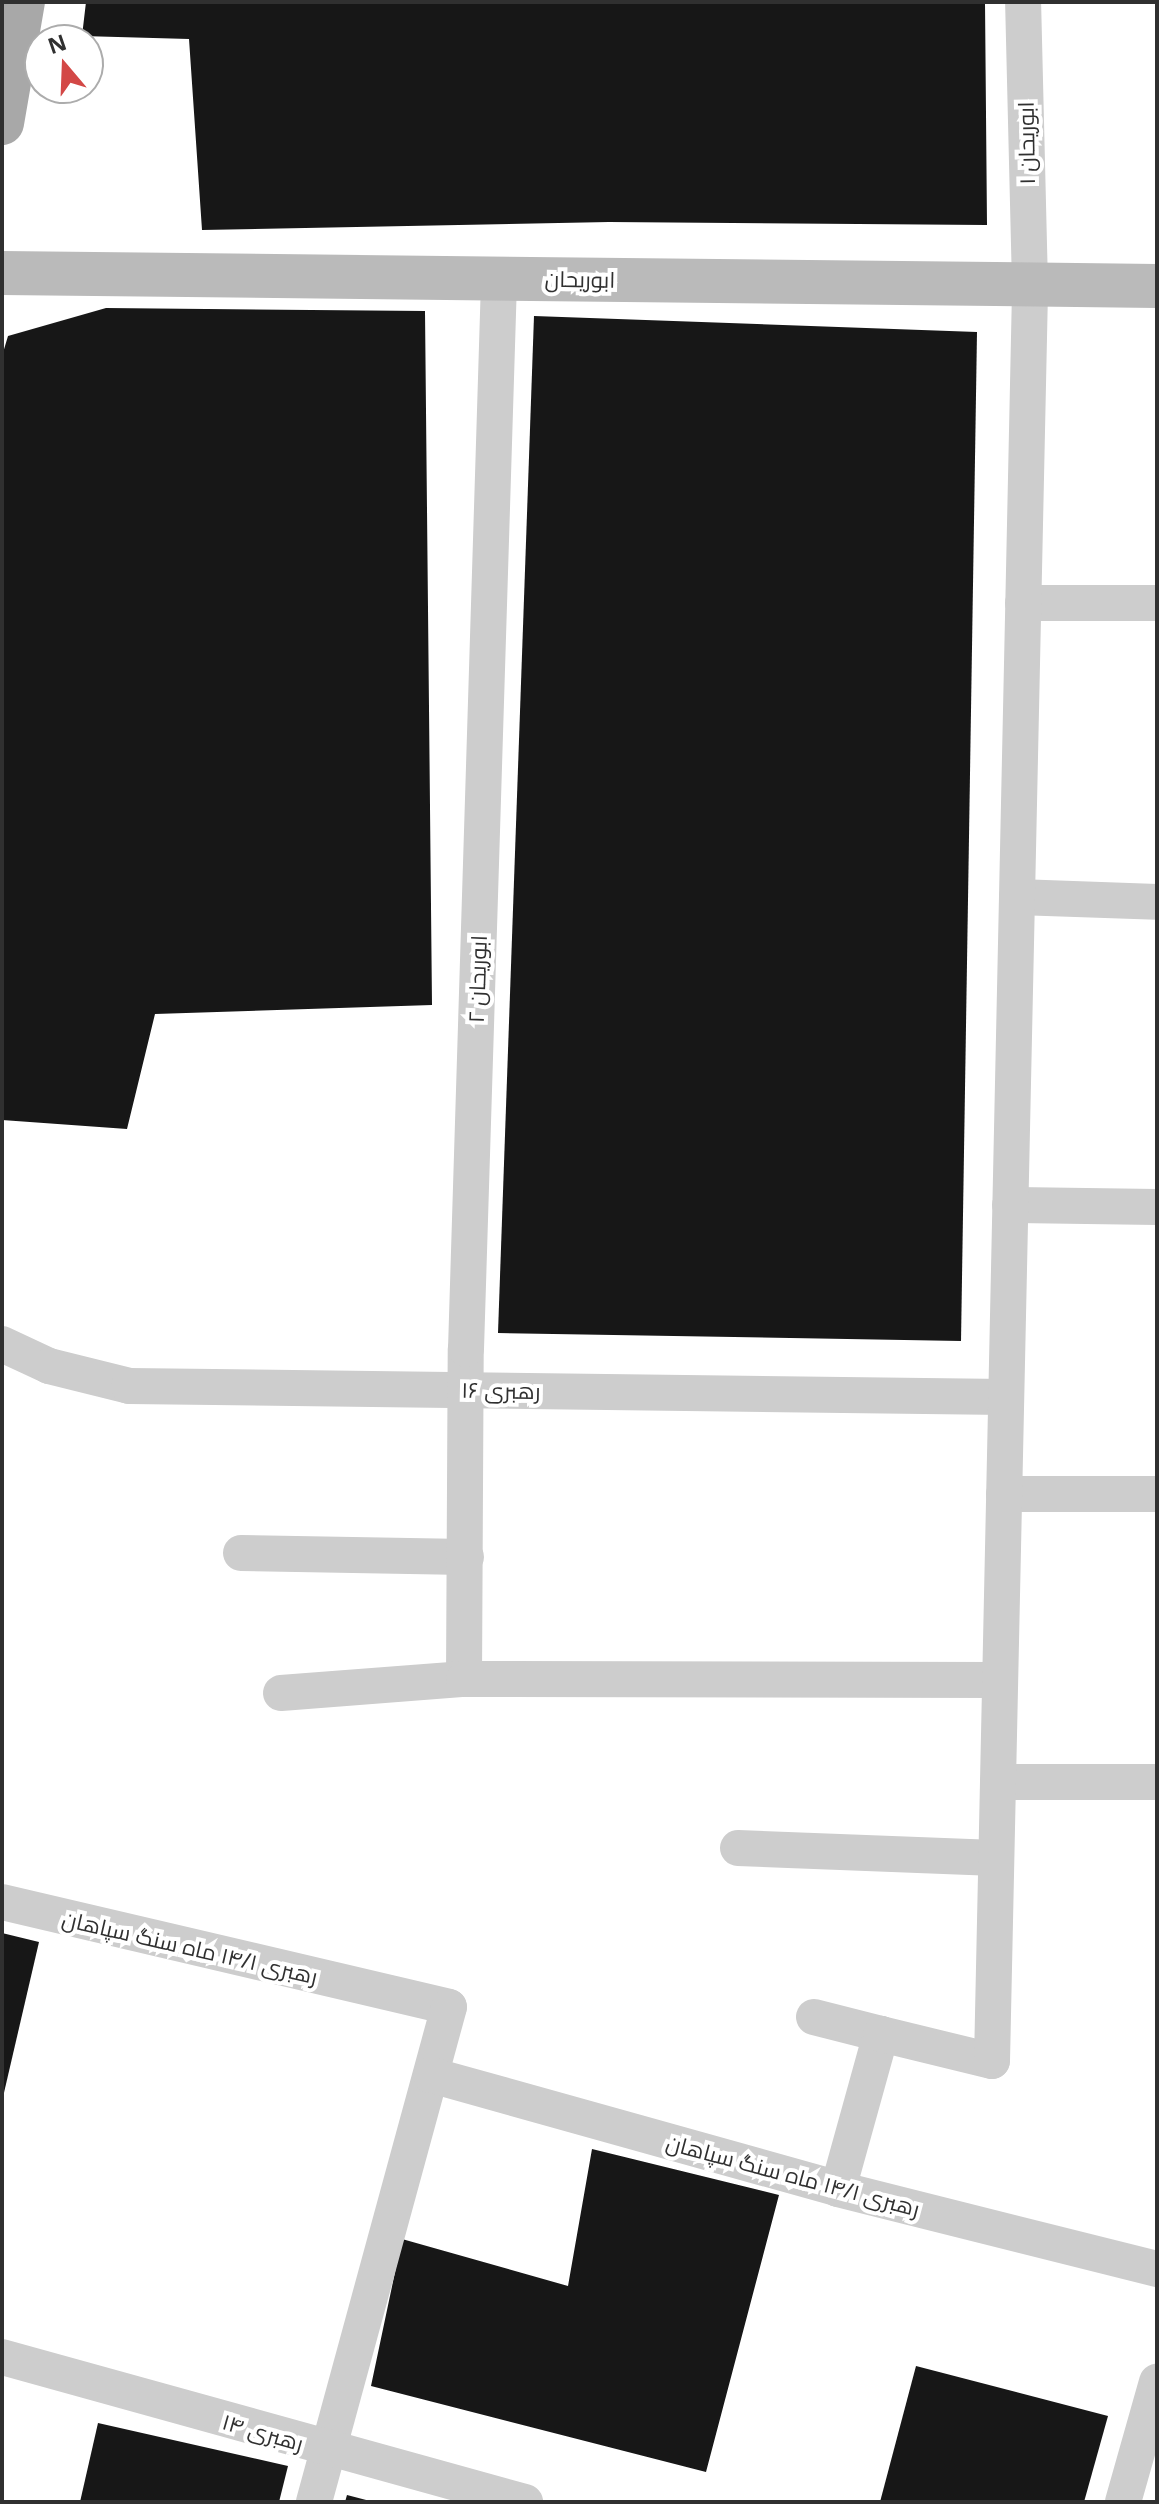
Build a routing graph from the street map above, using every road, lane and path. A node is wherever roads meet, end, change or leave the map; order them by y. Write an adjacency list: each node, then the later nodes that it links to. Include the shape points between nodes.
1 (23, 2): 3 (main road)
2 (1023, 2): 6 (street, ابوریحان ۱)
3 (2, 123)
4 (2, 273): 5 (street, ابوریحان)
5 (499, 279): 6 (street, ابوریحان); 15 (street, ابوریحان ۲)
6 (1030, 285): 7 (street, ابوریحان); 8 (street, ابوریحان ۱)
7 (1157, 286)
8 (1023, 603): 9 (street); 10 (street, ابوریحان ۱)
9 (1157, 603)
10 (1017, 897): 11 (street); 12 (street, ابوریحان ۱)
11 (1157, 902)
12 (1010, 1205): 13 (street); 16 (street, ابوریحان ۱)
13 (1157, 1207)
14 (2, 1344): 15 (street, رهبری ۱۶, via 49,1366 129,1386)
15 (465, 1390): 16 (street, رهبری ۱۶); 20 (street, ابوریحان ۲)
16 (1006, 1397): 17 (street, ابوریحان ۱)
17 (1004, 1494): 18 (street); 22 (street, ابوریحان ۱)
18 (1157, 1494)
19 (241, 1553): 20 (street)
20 (466, 1557): 21 (street, ابوریحان ۲)
21 (464, 1679): 22 (street); 23 (street)
22 (1000, 1680): 24 (street, ابوریحان ۱)
23 (281, 1693)
24 (998, 1782): 25 (street); 27 (street, ابوریحان ۱)
25 (1157, 1782)
26 (738, 1848): 27 (street)
27 (996, 1858): 30 (street, ابوریحان ۱, via 992,2061)
28 (2, 1902): 31 (street, رهبری ۱۴/۱ ماه سنگ سپاهان, via 449,2007)
29 (814, 2017): 30 (street)
30 (881, 2034): 32 (street)
31 (431, 2075): 32 (street, رهبری ۱۴/۱ ماه سنگ سپاهان); 36 (street, رهبری ۱۴/۱ ماه سنگ سپاهان)
32 (838, 2189): 33 (street, رهبری ۱۴/۱ ماه سنگ سپاهان)
33 (1157, 2269)
34 (2, 2357): 36 (street, رهبری ۱۴)
35 (1157, 2382): 39 (street)
36 (326, 2449): 37 (street, رهبری ۱۴/۱ ماه سنگ سپاهان); 38 (street, رهبری ۱۴)
37 (314, 2502)
38 (525, 2502)
39 (1123, 2502)

